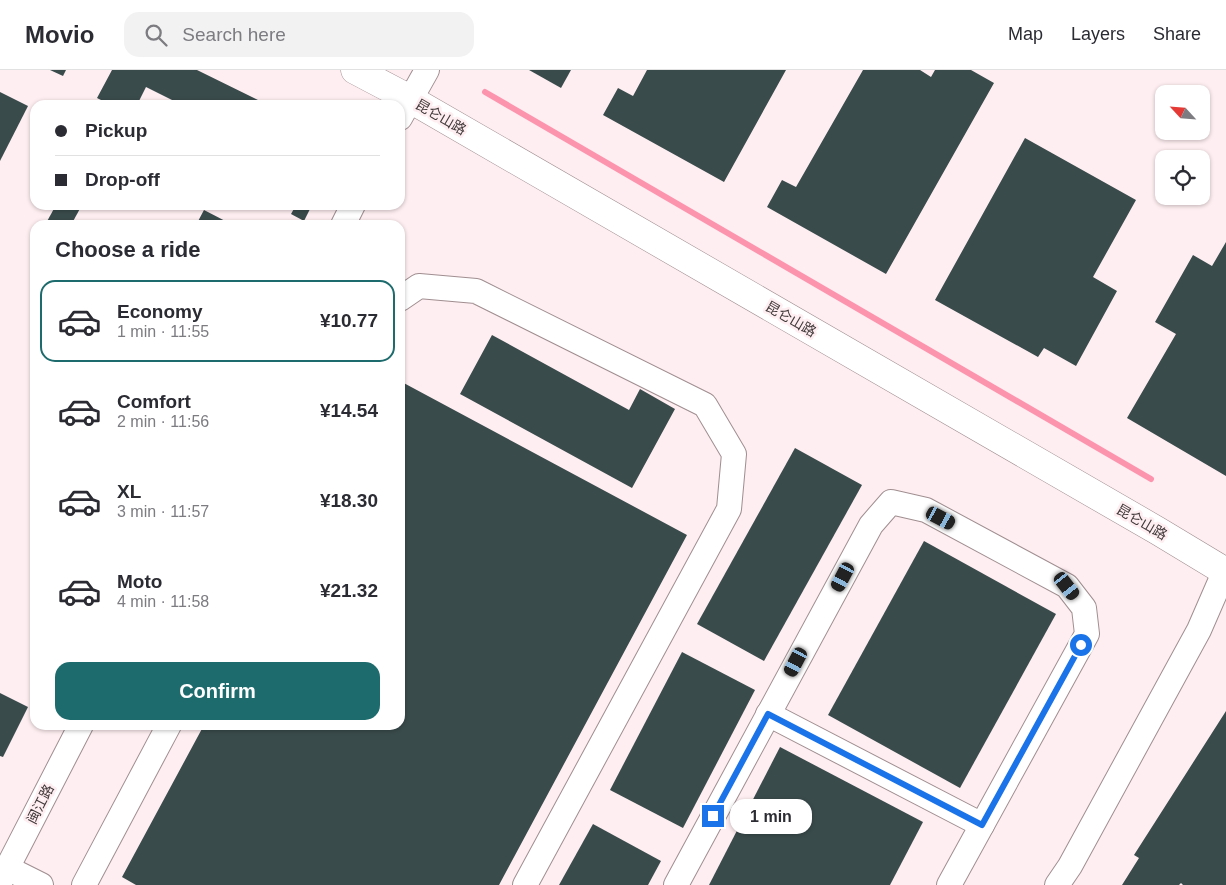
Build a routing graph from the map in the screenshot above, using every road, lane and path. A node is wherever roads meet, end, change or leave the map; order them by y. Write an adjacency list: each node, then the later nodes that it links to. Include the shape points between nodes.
1 (355, 70): 3 (main road, 昆仑山路)
2 (427, 70): 4 (street)
3 (393, 100)
4 (405, 109): 6 (main road, 昆仑山路)
5 (405, 296): 14 (street, via 419,286 476,291 705,405 734,454 730,509)
6 (1225, 570): 17 (street, via 1199,630)
7 (768, 714): 10 (street); 10 (street, via 871,525 891,502 926,510 1067,586 1084,608 1087,634); 15 (street)
8 (78, 730): 11 (street, 闽江路)
9 (166, 730): 13 (street)
10 (982, 825): 16 (street)
11 (4, 875): 12 (street)
12 (41, 885)
13 (84, 885)
14 (525, 885)
15 (676, 885)
16 (949, 885)
17 (1057, 885)

